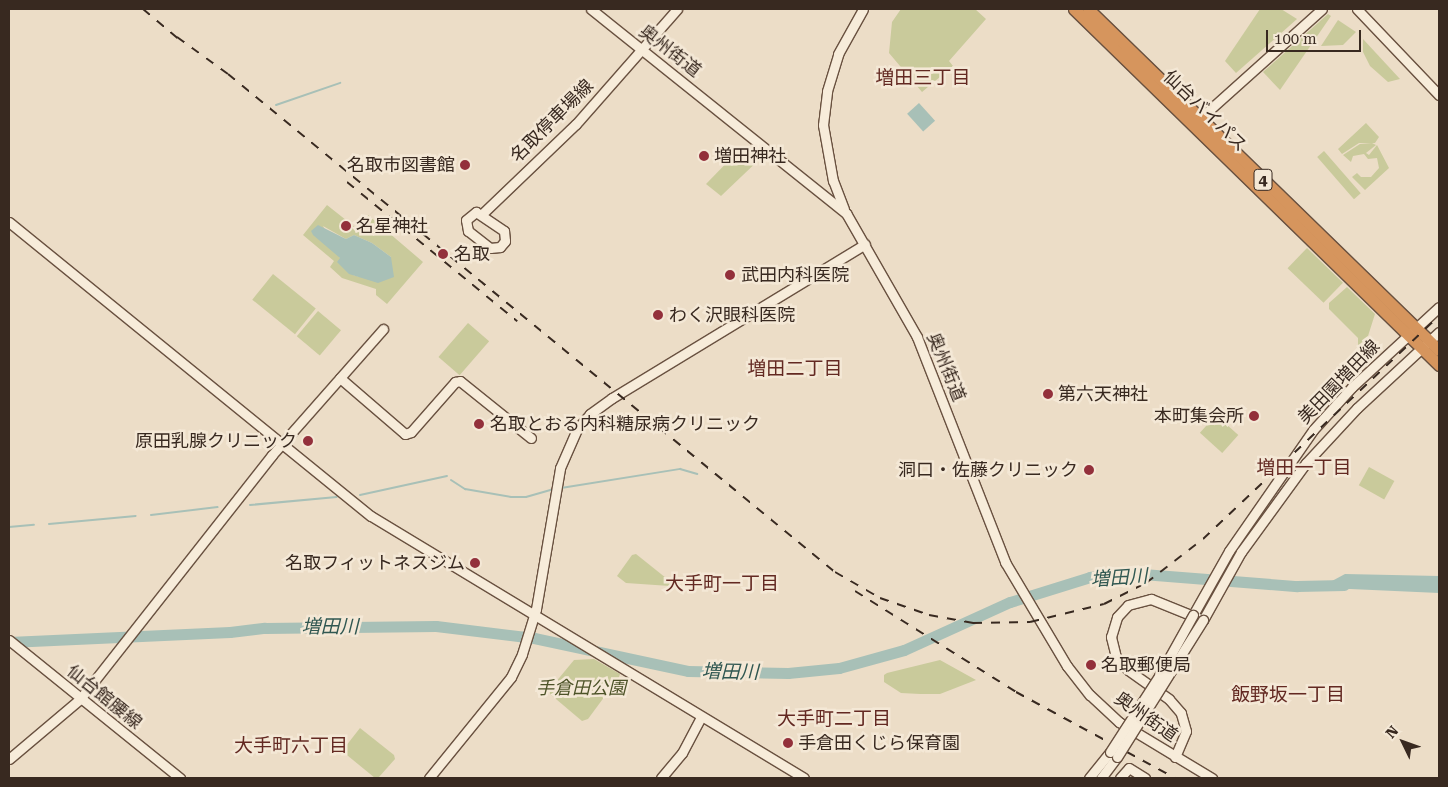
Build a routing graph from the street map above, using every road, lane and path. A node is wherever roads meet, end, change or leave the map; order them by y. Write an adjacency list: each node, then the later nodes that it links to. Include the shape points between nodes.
1 (591, 9): 8 (street, 奥州街道)
2 (676, 9): 8 (street, 名取停車場線)
3 (863, 9): 11 (street, via 838,54 827,91 824,142)
4 (1074, 9): 10 (highway, 仙台バイパス / 4)
5 (1088, 9): 10 (highway, 仙台バイパス / 4)
6 (1322, 9): 10 (street)
7 (1357, 9): 9 (street)
8 (642, 50): 12 (street, 奥州街道); 14 (street, 名取停車場線, via 576,124)
9 (1439, 95)
10 (1197, 122): 19 (highway, 仙台バイパス / 4)
11 (833, 182): 12 (street); 13 (street)
12 (826, 195): 13 (street, 奥州街道)
13 (846, 213): 16 (street, 奥州街道)
14 (482, 214): 14 (street, 名取停車場線, via 506,236 495,249 465,225 472,213)
15 (9, 222): 26 (street)
16 (865, 244): 28 (street, via 590,414 568,446 556,489); 34 (street, 奥州街道, via 916,337 996,541 1017,584 1068,666 1102,707 1141,738)
17 (1439, 307): 19 (street, 美田園増田線)
18 (383, 329): 24 (street)
19 (1412, 331): 21 (highway, 仙台バイパス / 4); 27 (street, 美田園増田線, via 1328,412 1229,551)
20 (1439, 332): 21 (street, 美田園増田線)
21 (1426, 345): 22 (highway, 仙台バイパス / 4); 23 (highway, 仙台バイパス / 4); 29 (street, 美田園増田線, via 1337,428 1301,470 1242,552)
22 (1439, 350)
23 (1439, 365)
24 (340, 378): 25 (street, via 405,434 411,432 455,382 460,381); 26 (street)
25 (531, 438)
26 (282, 443): 28 (street, via 371,516); 31 (street)
27 (1193, 614): 29 (street, bridge); 33 (street, 美田園増田線, bridge); 34 (street, via 1157,600 1145,599 1128,605 1113,626 1112,646 1116,657 1128,670 1169,699 1181,713 1186,730)
28 (534, 619): 32 (street, via 548,624); 37 (street, via 511,676)
29 (1203, 620): 33 (street, 美田園増田線, bridge)
30 (9, 640): 31 (street, 仙台館腰線)
31 (80, 699): 35 (street); 36 (street, 仙台館腰線)
32 (702, 717): 38 (street, via 682,753); 39 (street)
33 (1113, 755): 40 (street); 41 (street)
34 (1175, 757): 44 (street, 奥州街道)
35 (9, 759)
36 (180, 778)
37 (429, 778)
38 (661, 778)
39 (804, 778)
40 (1089, 778)
41 (1101, 778)
42 (1120, 778): 43 (street, via 1129,768)
43 (1144, 778)
44 (1212, 778)

